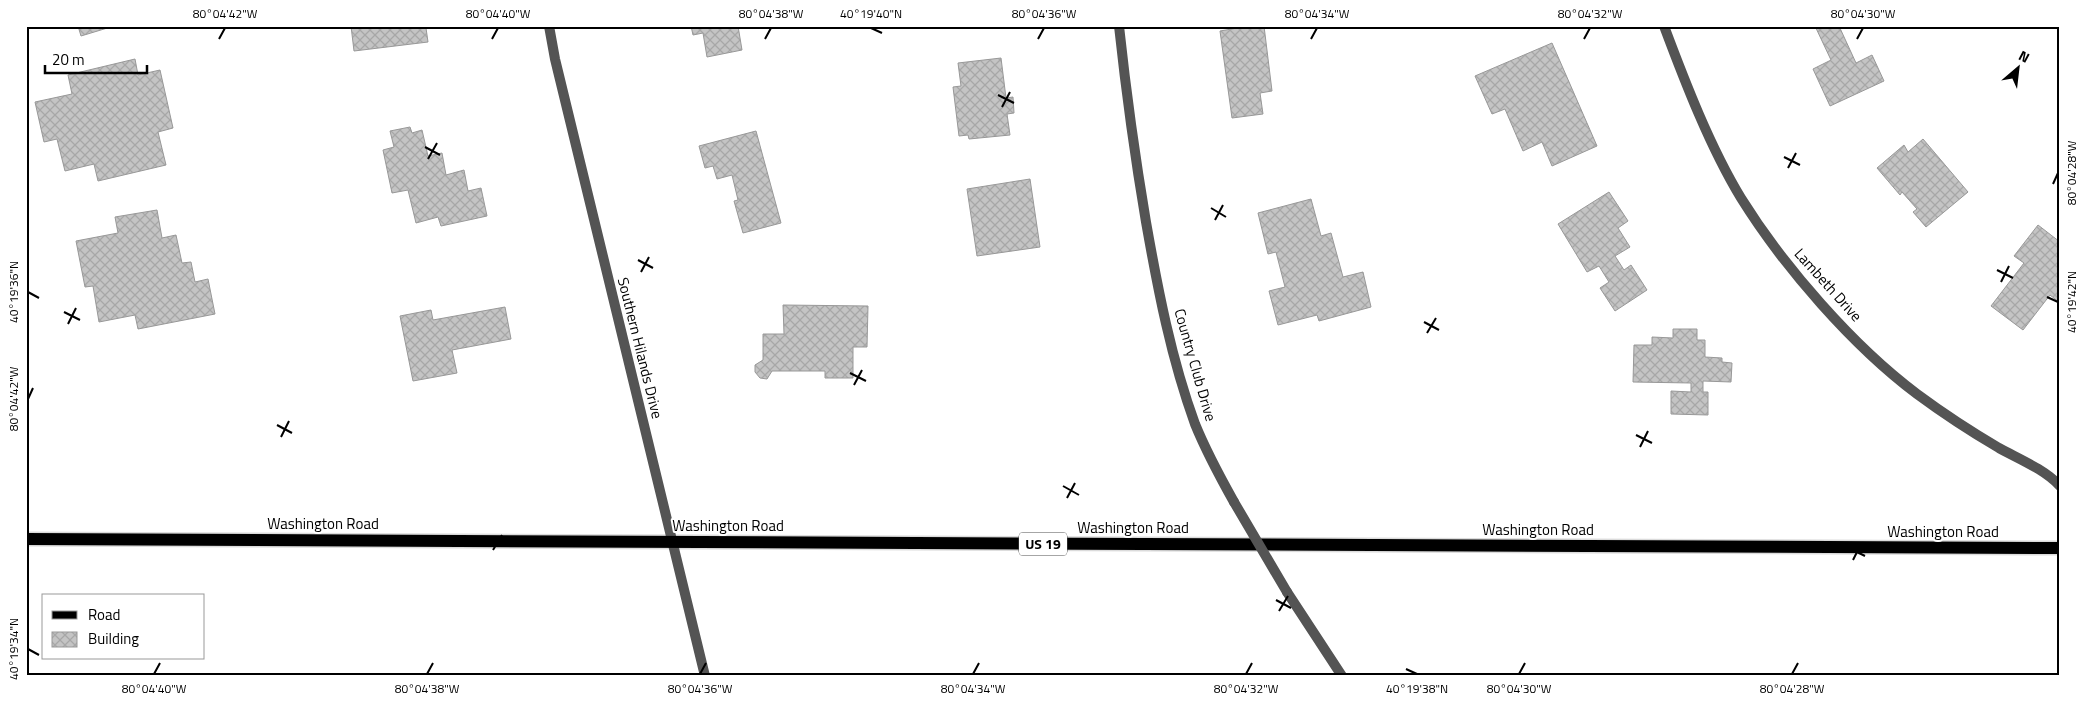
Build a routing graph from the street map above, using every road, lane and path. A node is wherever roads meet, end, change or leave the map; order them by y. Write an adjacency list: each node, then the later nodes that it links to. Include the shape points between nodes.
1 (549, 26): 6 (street, Southern Hilands Drive)
2 (1119, 26): 9 (street, Country Club Drive, bridge, via 1156,279 1171,348 1196,425 1234,502)
3 (1664, 26): 4 (street, Lambeth Drive, via 1704,124 1741,197 1790,267 1874,358 1914,392 1954,422 2054,479)
4 (2060, 486)
5 (26, 539): 6 (main road, Washington Road / US 19)
6 (672, 542): 7 (main road, Washington Road / US 19); 8 (street, Southern Hilands Drive)
7 (2060, 548)
8 (705, 676)
9 (1342, 676)

